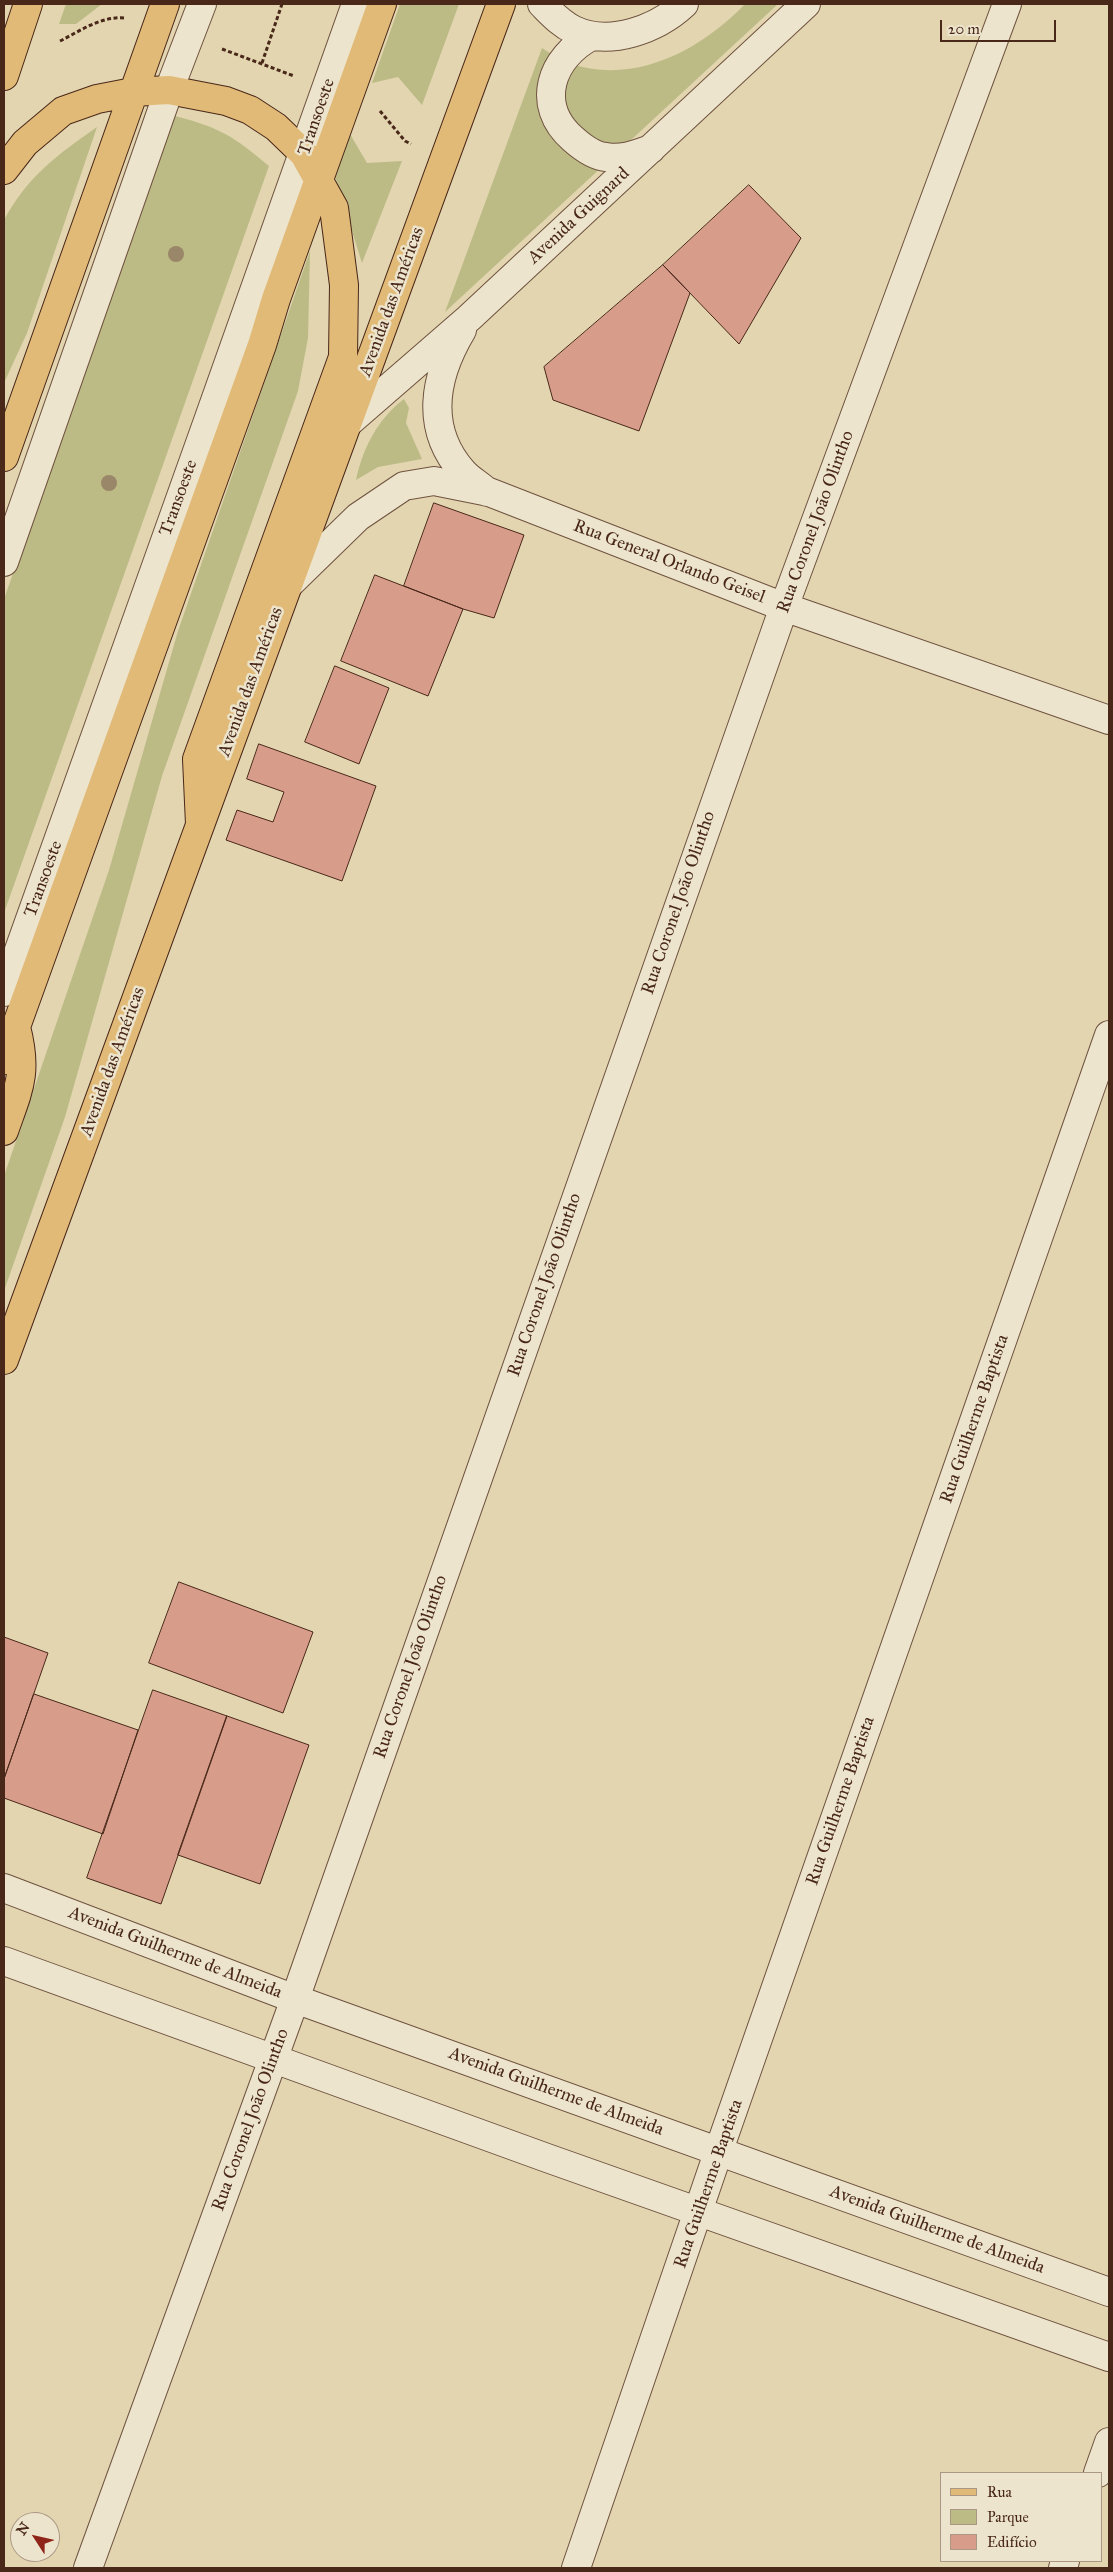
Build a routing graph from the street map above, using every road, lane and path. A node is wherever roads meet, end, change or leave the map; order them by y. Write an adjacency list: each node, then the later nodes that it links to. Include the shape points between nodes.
1 (28, 4): 17 (main road)
2 (165, 4): 20 (main road)
3 (202, 4): 19 (street)
4 (282, 4): 16 (path)
5 (382, 4): 26 (main road)
6 (501, 4): 28 (main road, Avenida das Américas)
7 (542, 4): 13 (street, via 560,22)
8 (684, 4): 13 (street, via 655,24 627,34)
9 (806, 4): 23 (street, Avenida Guignard)
10 (1007, 4): 33 (street, Rua Coronel João Olintho)
11 (355, 5): 24 (street, Transoeste)
12 (129, 19): 14 (path, via 114,18 95,23)
13 (592, 36): 23 (street, via 576,44 560,62 551,86 552,109 563,130 584,148 606,158 628,157)
14 (60, 41)
15 (213, 46): 16 (path)
16 (262, 63): 18 (path)
17 (4, 76)
18 (296, 77)
19 (169, 90): 20 (main road); 24 (main road, via 226,101 250,110 276,127); 31 (street)
20 (133, 92): 25 (main road, via 97,99 63,111 25,142); 29 (main road)
21 (374, 107): 22 (path)
22 (411, 144)
23 (652, 148): 27 (street, Avenida Guignard)
24 (304, 154): 26 (main road); 36 (street, Transoeste, via 248,303)
25 (4, 170)
26 (320, 178): 35 (main road, via 334,208 344,285 343,357 197,759); 37 (main road)
27 (469, 318): 28 (street, Avenida Guignard); 30 (street, via 449,352 438,383 437,415 446,446 464,473)
28 (348, 423): 32 (main road, Avenida das Américas)
29 (4, 457)
30 (488, 492): 32 (street, Rua General Orlando Geisel, via 434,481 404,486 358,517); 33 (street, Rua General Orlando Geisel)
31 (4, 562)
32 (284, 589): 35 (main road, Avenida das Américas)
33 (784, 607): 34 (street, Rua General Orlando Geisel); 44 (street, Rua Coronel João Olintho)
34 (1109, 720)
35 (200, 824): 41 (main road, Avenida das Américas)
36 (4, 992)
37 (16, 1026): 39 (main road); 40 (main road, via 23,1066)
38 (1109, 1035): 46 (street, Rua Guilherme Baptista)
39 (4, 1060)
40 (4, 1131)
41 (4, 1360)
42 (4, 1888): 44 (street, Avenida Guilherme de Almeida)
43 (4, 1961): 45 (street)
44 (295, 1999): 45 (street, Rua Coronel João Olintho); 46 (street, Avenida Guilherme de Almeida)
45 (274, 2058): 47 (street); 52 (street, Rua Coronel João Olintho)
46 (719, 2150): 47 (street, Rua Guilherme Baptista); 48 (street, Avenida Guilherme de Almeida)
47 (700, 2212): 49 (street); 53 (street, Rua Guilherme Baptista)
48 (1109, 2292)
49 (1109, 2357)
50 (1109, 2442): 51 (street)
51 (1098, 2472)
52 (88, 2568)
53 (576, 2568)

